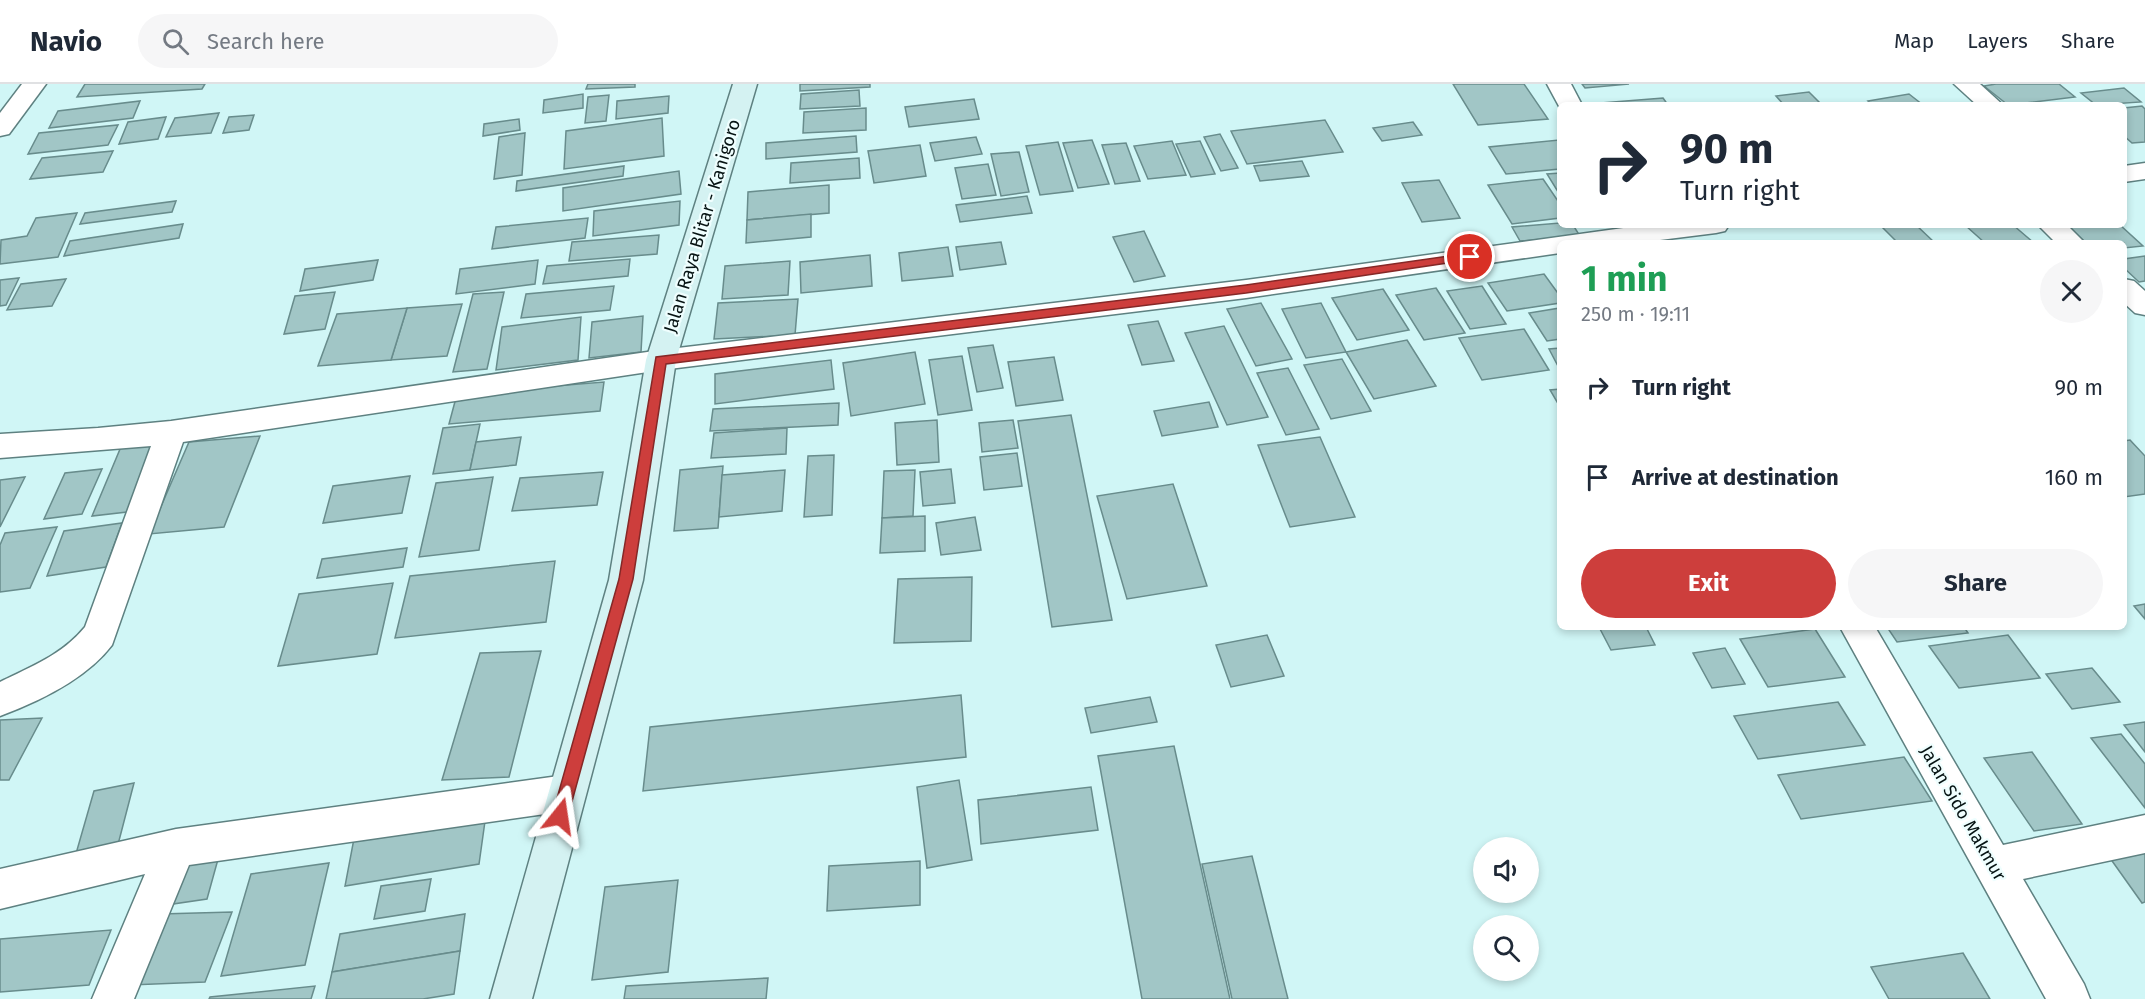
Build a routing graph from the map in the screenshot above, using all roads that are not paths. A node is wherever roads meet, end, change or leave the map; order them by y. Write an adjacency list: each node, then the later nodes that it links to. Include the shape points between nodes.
1 (34, 84): 7 (street)
2 (745, 84): 18 (main road, Jalan Raya Blitar - Kanigoro)
3 (1559, 84): 5 (street)
4 (1966, 84): 6 (street)
5 (1568, 102)
6 (1987, 102)
7 (0, 129)
8 (2145, 171): 9 (street)
9 (2127, 174)
10 (1688, 228): 12 (street)
11 (2054, 228): 14 (street)
12 (1633, 234): 13 (street)
13 (1588, 240)
14 (2068, 240)
15 (1557, 244): 18 (street, via 1246,289)
16 (2127, 291): 17 (street)
17 (2145, 306)
18 (661, 360): 19 (street); 23 (main road, Jalan Raya Blitar - Kanigoro, via 626,579)
19 (171, 432): 20 (street); 22 (street, via 100,635 75,663)
20 (0, 446)
21 (1859, 630): 26 (street, Jalan Sido Makmur)
22 (0, 700)
23 (566, 793): 25 (street); 29 (main road, Jalan Raya Blitar - Kanigoro)
24 (2145, 834): 26 (street)
25 (176, 848): 27 (street); 28 (street)
26 (1993, 866): 30 (street, Jalan Sido Makmur)
27 (0, 889)
28 (113, 999)
29 (511, 999)
30 (2069, 999)

